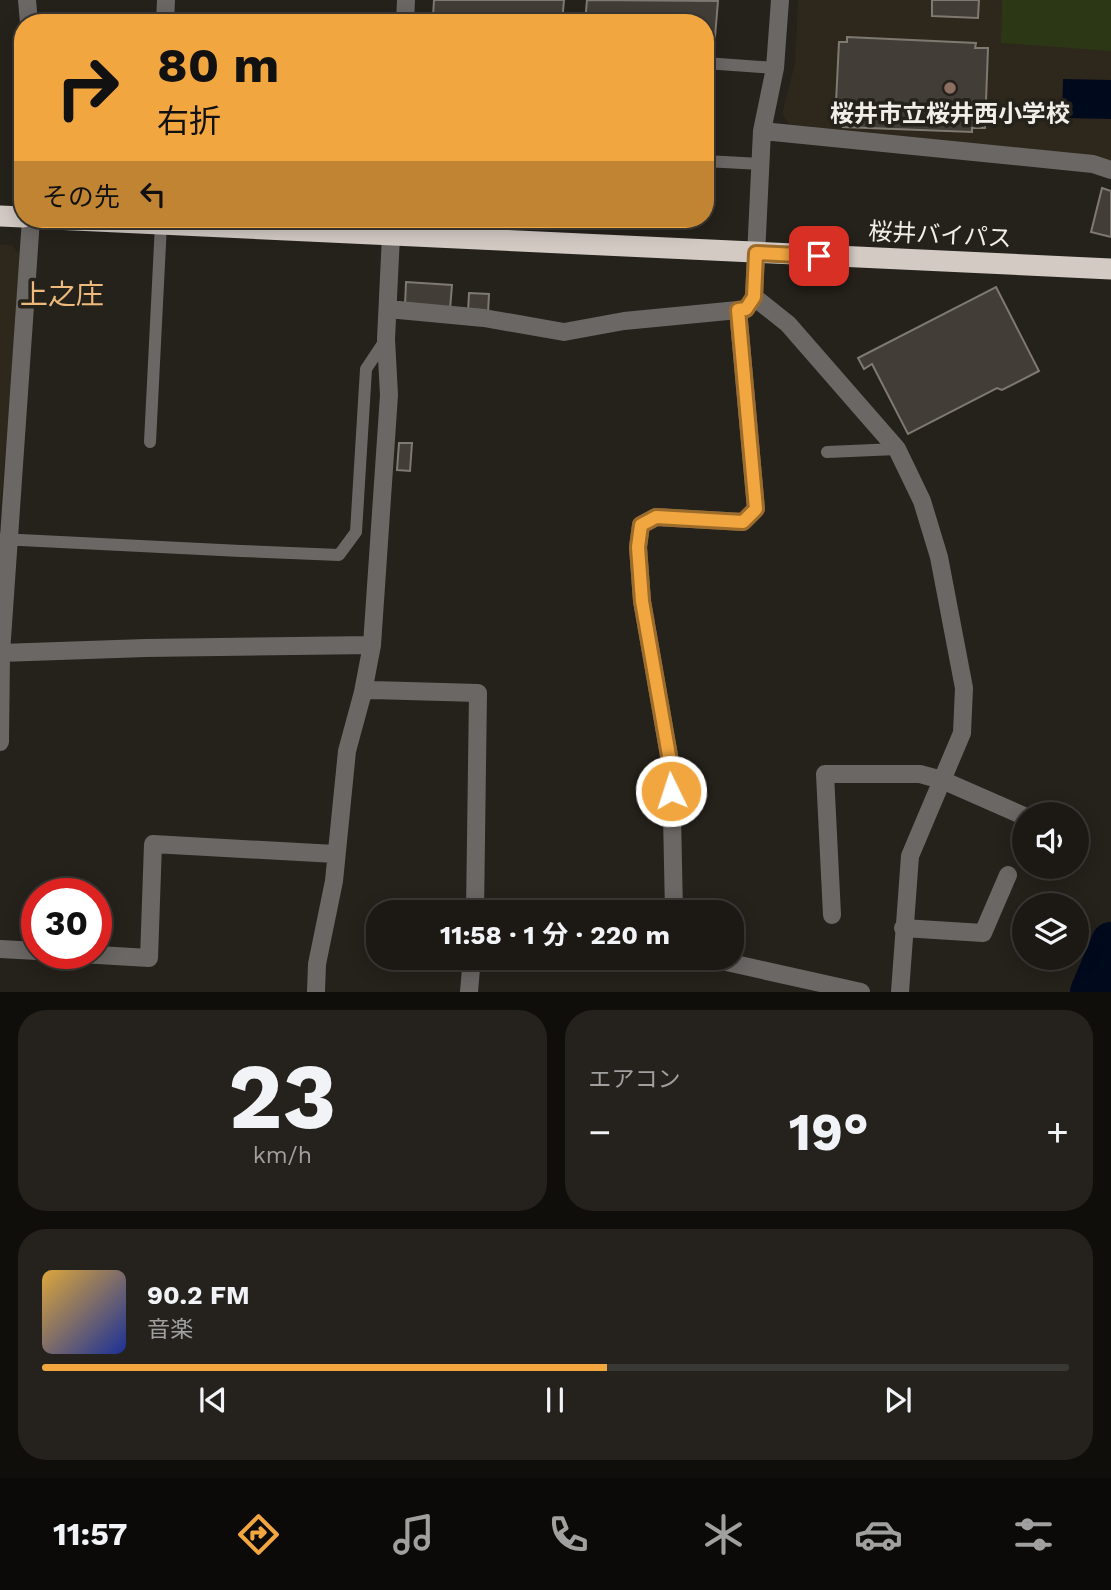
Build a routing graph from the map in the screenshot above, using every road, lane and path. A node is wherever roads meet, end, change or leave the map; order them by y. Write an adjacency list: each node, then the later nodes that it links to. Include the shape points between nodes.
1 (780, 0): 3 (street)
2 (714, 64): 3 (lane)
3 (775, 68): 4 (street)
4 (762, 131): 6 (street); 7 (street, via 1093,164)
5 (714, 161): 6 (lane)
6 (761, 164): 12 (street)
7 (1111, 170)
8 (30, 228): 23 (street)
9 (161, 228): 18 (lane)
10 (393, 228): 15 (street)
11 (407, 228): 12 (highway, 桜井バイパス)
12 (756, 253): 13 (highway, 桜井バイパス); 14 (street)
13 (1111, 269)
14 (754, 297): 16 (street, via 746,309); 19 (street, via 788,324)
15 (388, 309): 16 (street, via 484,318 564,332); 17 (street)
16 (738, 310): 31 (street, via 756,509 743,522 656,517 641,525 638,547 642,601 671,767)
17 (386, 339): 21 (lane, bridge, via 366,369 356,533 339,555); 22 (street, via 389,395)
18 (150, 442)
19 (897, 449): 20 (lane); 26 (street, via 922,500 939,557 964,688 962,733)
20 (827, 452)
21 (0, 539)
22 (372, 645): 23 (street); 24 (street)
23 (1, 653): 25 (street)
24 (363, 692): 28 (street, via 347,751); 30 (street, via 478,693)
25 (0, 742)
26 (942, 780): 27 (street); 32 (street, via 920,774 825,774); 33 (street, via 910,856)
27 (1012, 811)
28 (335, 855): 36 (street, via 153,844 149,958); 39 (street)
29 (1008, 875): 33 (street, via 983,933)
30 (475, 900)
31 (674, 900)
32 (832, 915)
33 (903, 928): 42 (street)
34 (0, 949): 35 (street)
35 (21, 950)
36 (112, 956)
37 (744, 966): 41 (street)
38 (471, 970): 40 (street)
39 (316, 992)
40 (469, 992)
41 (861, 992)
42 (900, 992)

